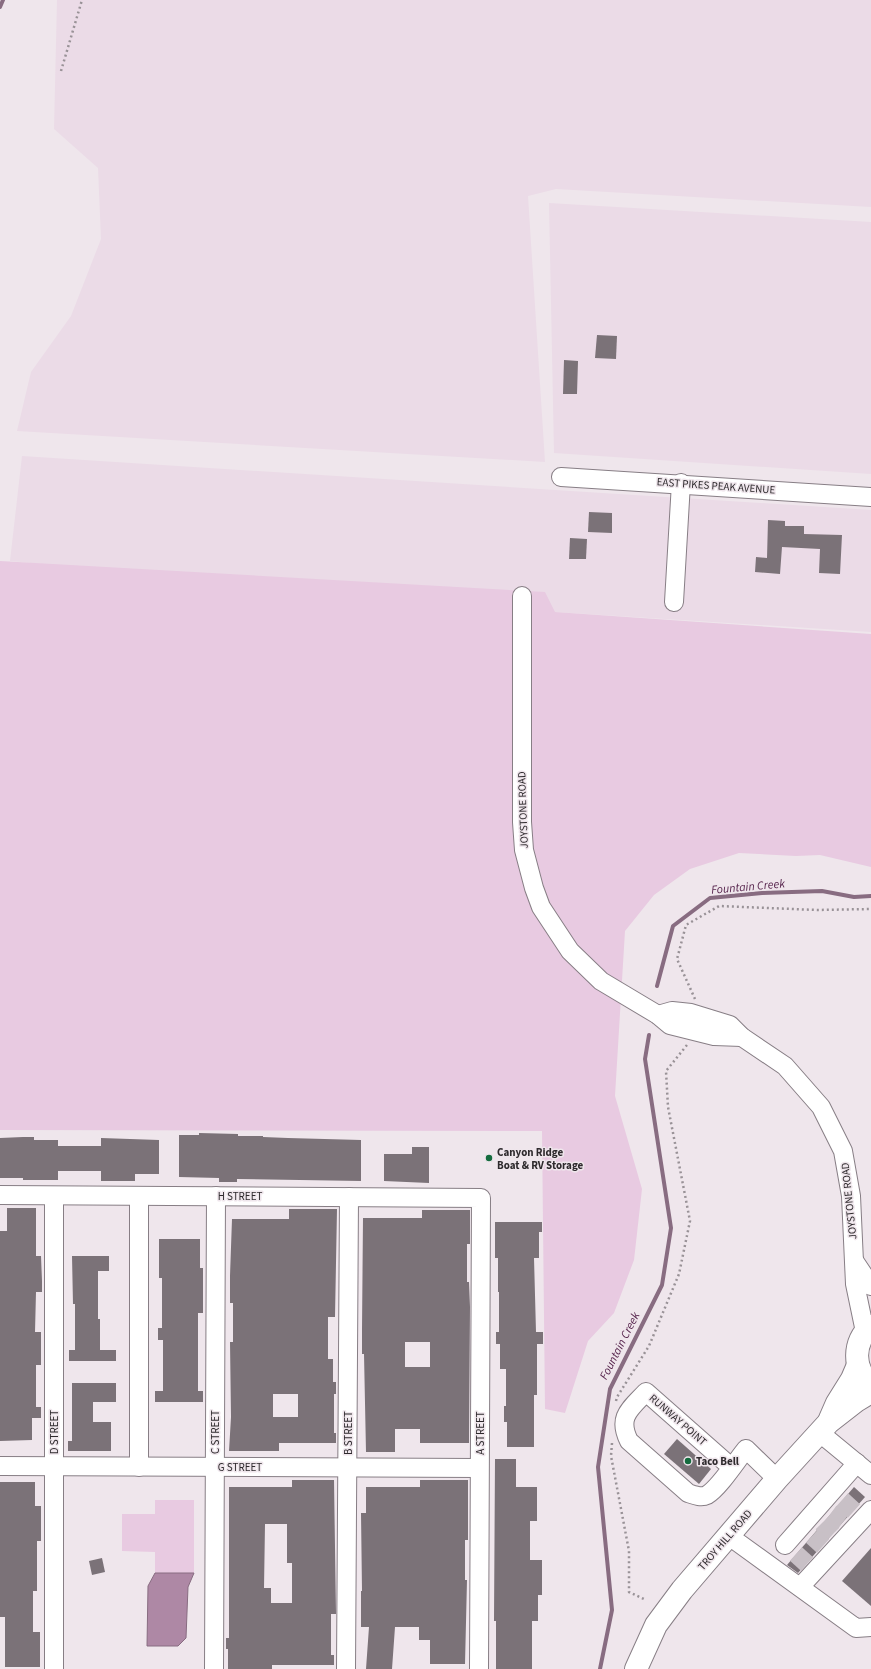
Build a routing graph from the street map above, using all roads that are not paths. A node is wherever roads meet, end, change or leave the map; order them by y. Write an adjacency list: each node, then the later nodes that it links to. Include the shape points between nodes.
1 (561, 477): 2 (street, EAST PIKES PEAK AVENUE)
2 (682, 483): 3 (street, EAST PIKES PEAK AVENUE); 5 (street)
3 (871, 497)
4 (522, 596): 12 (street, JOYSTONE ROAD, via 522,822 524,850 541,906 570,951 601,981 670,1025 714,1036 742,1037 785,1066 821,1107 843,1151 851,1196)
5 (674, 602)
6 (0, 1195): 7 (street, H STREET)
7 (54, 1196): 8 (street, H STREET); 21 (street, D STREET)
8 (139, 1196): 9 (street, H STREET); 22 (street)
9 (216, 1196): 10 (street, H STREET); 23 (street, C STREET)
10 (348, 1197): 11 (street, H STREET); 24 (street, B STREET)
11 (481, 1198): 26 (street, A STREET)
12 (855, 1262): 13 (street); 14 (street, JOYSTONE ROAD, via 854,1284)
13 (871, 1286)
14 (868, 1329): 15 (main road, via 858,1345)
15 (858, 1365): 16 (main road, via 864,1378); 18 (main road)
16 (871, 1384)
17 (871, 1392): 18 (main road)
18 (825, 1427): 19 (street); 28 (main road, TROY HILL ROAD)
19 (857, 1463): 27 (street); 29 (street)
20 (0, 1466): 21 (street, G STREET)
21 (53, 1466): 22 (street, G STREET); 35 (street, D STREET)
22 (138, 1466): 23 (street, G STREET)
23 (215, 1467): 24 (street, G STREET); 36 (street, C STREET)
24 (348, 1467): 26 (street, G STREET); 37 (street, B STREET)
25 (731, 1467): 25 (street, RUNWAY POINT, via 706,1496 688,1493 629,1441 624,1430 624,1420 646,1392); 28 (street, via 746,1449)
26 (480, 1468): 38 (street, A STREET)
27 (871, 1475)
28 (777, 1479): 30 (main road, TROY HILL ROAD)
29 (834, 1522): 31 (street); 31 (street)
30 (729, 1536): 32 (street); 39 (main road, TROY HILL ROAD, via 682,1590 656,1625)
31 (800, 1559): 32 (street); 33 (street)
32 (768, 1564): 33 (street)
33 (800, 1587): 34 (street, via 856,1628)
34 (871, 1626)
35 (54, 1669)
36 (214, 1669)
37 (346, 1669)
38 (479, 1669)
39 (636, 1669)

